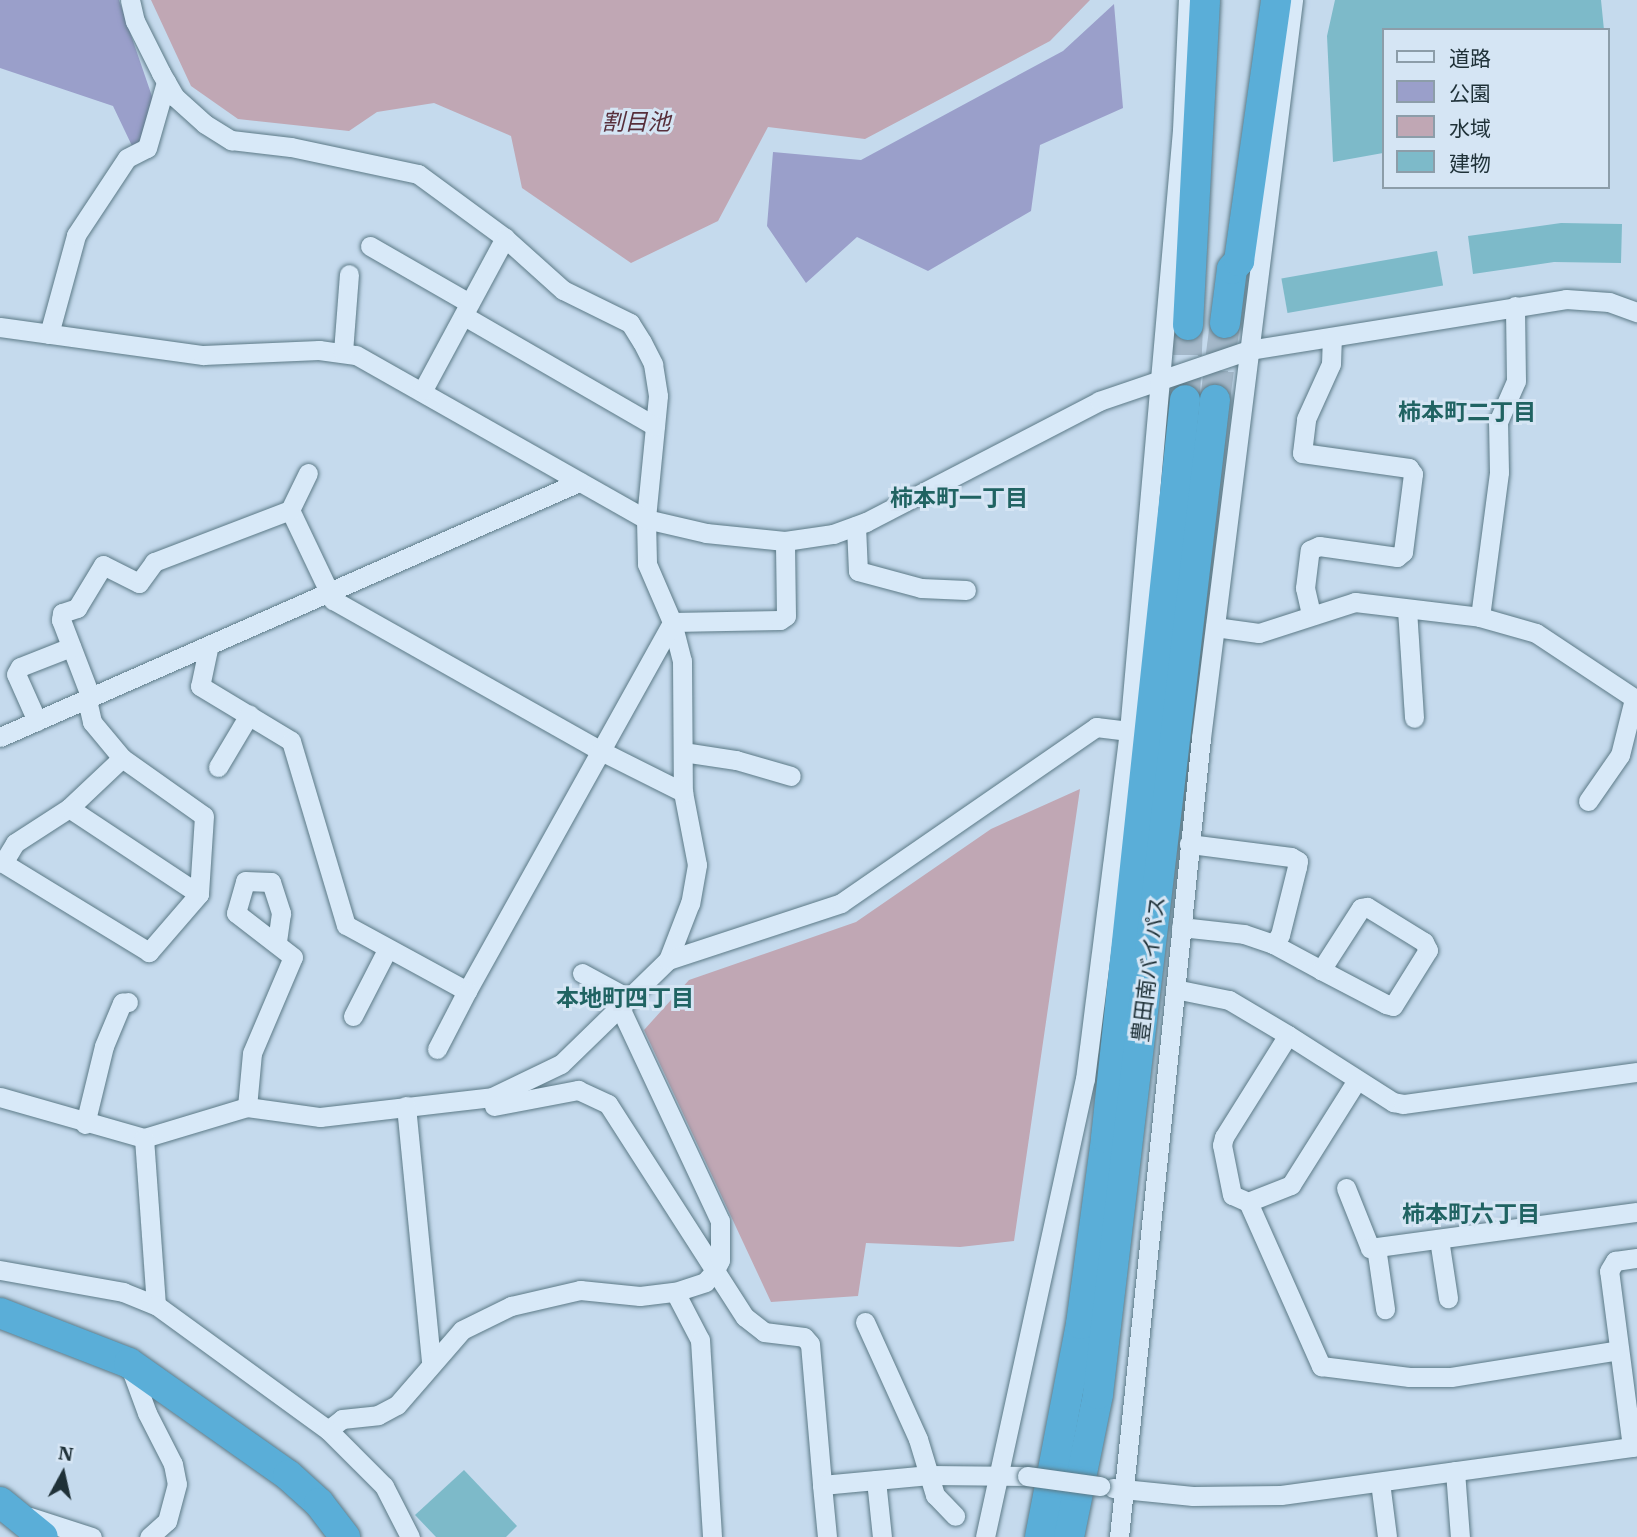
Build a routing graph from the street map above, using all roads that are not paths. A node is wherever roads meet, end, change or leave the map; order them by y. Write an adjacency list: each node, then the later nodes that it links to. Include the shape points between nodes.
1 (130, 0): 6 (street, via 135,21)
2 (1188, 0): 20 (street)
3 (1205, 0): 13 (highway)
4 (1276, 0): 14 (highway)
5 (1293, 0): 18 (street)
6 (166, 82): 7 (street, via 205,124 231,140 291,147 418,174); 16 (street, via 147,148 127,158 76,235)
7 (505, 238): 11 (street); 24 (street, via 564,290 629,323 653,364 658,397)
8 (370, 246): 11 (street)
9 (349, 274): 19 (street)
10 (1515, 306): 12 (street, via 1566,299 1609,302); 17 (street); 35 (street, via 1516,382 1498,422 1499,472)
11 (467, 310): 21 (street); 24 (street)
12 (1637, 312)
13 (1189, 316)
14 (1226, 323)
15 (0, 327): 16 (street)
16 (49, 334): 19 (street, via 203,355)
17 (1332, 337): 18 (street); 34 (street, via 1331,364 1306,419 1302,453 1409,468 1413,474 1403,552 1397,557 1320,546 1310,550 1305,588)
18 (1249, 350): 20 (street); 37 (street)
19 (343, 352): 21 (street, via 379,365)
20 (1161, 378): 29 (street, via 1099,401); 45 (street)
21 (423, 390): 26 (street)
22 (1185, 400): 94 (highway, 豊田南バイパス, via 1106,1138)
23 (1215, 400): 99 (highway, 豊田南バイパス)
24 (655, 426): 28 (street)
25 (308, 473): 27 (street)
26 (579, 482): 28 (street); 32 (street)
27 (290, 510): 32 (street); 38 (street, via 154,562 139,583 103,565 77,608 62,613)
28 (646, 519): 30 (street, via 706,533); 36 (street, via 650,580)
29 (856, 526): 30 (street); 31 (street, via 858,571 921,588)
30 (785, 541): 36 (street, via 786,616 780,620)
31 (966, 590)
32 (326, 594): 39 (street); 47 (street)
33 (1407, 609): 34 (street, via 1355,602); 35 (street); 43 (street)
34 (1311, 614): 37 (street, via 1259,633)
35 (1480, 617): 40 (street, via 1536,633)
36 (672, 622): 47 (street); 48 (street, via 682,661)
37 (1215, 627): 55 (street)
38 (71, 647): 41 (street); 44 (street, via 20,667 16,674)
39 (208, 649): 41 (street); 42 (street, via 200,686)
40 (1635, 694): 53 (street, via 1620,754)
41 (89, 699): 44 (street); 49 (street, via 92,722)
42 (249, 715): 50 (street); 60 (street, via 291,741 346,925)
43 (1414, 718)
44 (37, 721): 46 (street)
45 (1129, 731): 61 (street, via 1096,727 841,903); 103 (street, via 1085,1079)
46 (0, 737)
47 (601, 751): 52 (street); 65 (street)
48 (684, 752): 51 (street); 52 (street)
49 (121, 758): 54 (street); 56 (street, via 204,816)
50 (219, 767)
51 (791, 776)
52 (683, 792): 61 (street, via 697,865 690,903)
53 (1588, 801)
54 (69, 808): 56 (street); 56 (street, via 15,843 3,863 149,952)
55 (1189, 844): 57 (street); 59 (street, via 1298,861 1280,935)
56 (199, 894)
57 (1181, 927): 59 (street, via 1244,934); 64 (street)
58 (278, 942): 76 (street, via 293,957 252,1053)
59 (1273, 944): 62 (street)
60 (388, 948): 65 (street); 68 (street)
61 (668, 960): 67 (street)
62 (1321, 970): 62 (street, via 1393,1006 1428,950 1424,942 1367,907 1360,908)
63 (582, 973): 67 (street)
64 (1175, 989): 69 (street, via 1229,1000); 108 (street)
65 (467, 991): 70 (street)
66 (128, 1002): 77 (street, via 122,1003 104,1046)
67 (624, 1003): 74 (street, via 577,1052 543,1076 492,1097); 86 (street, via 720,1222 720,1260)
68 (353, 1016)
69 (1288, 1035): 72 (street); 80 (street, via 1222,1145 1232,1195)
70 (436, 1049)
71 (1637, 1072): 72 (street, via 1403,1104)
72 (1357, 1080): 80 (street, via 1291,1185)
73 (0, 1097): 77 (street)
74 (455, 1104): 75 (street); 86 (street, via 470,1110 578,1090 600,1098)
75 (406, 1105): 76 (street, via 320,1117); 97 (street)
76 (247, 1107): 78 (street)
77 (85, 1124): 78 (street)
78 (144, 1138): 89 (street)
79 (1346, 1188): 83 (street, via 1370,1248)
80 (1248, 1202): 96 (street, via 1321,1366 1409,1377 1451,1377)
81 (1637, 1212): 82 (street)
82 (1439, 1239): 83 (street); 88 (street)
83 (1376, 1247): 90 (street)
84 (1637, 1258): 96 (street, via 1615,1261 1609,1271)
85 (0, 1270): 89 (street, via 123,1292)
86 (714, 1272): 87 (street, via 705,1282); 107 (street, via 745,1317 764,1332 804,1337 810,1344)
87 (675, 1292): 97 (street, via 640,1296 580,1290 511,1306 462,1330); 116 (street, via 700,1340)
88 (1448, 1298)
89 (156, 1305): 100 (street)
90 (1385, 1309)
91 (0, 1313): 95 (highway)
92 (0, 1321): 95 (highway)
93 (864, 1322): 104 (street)
94 (1081, 1324): 120 (highway, via 1065,1343); 121 (highway, 豊田南バイパス)
95 (43, 1329): 98 (highway)
96 (1619, 1350): 101 (street)
97 (431, 1362): 100 (street, via 397,1405 378,1415 342,1419)
98 (129, 1363): 113 (street, via 173,1464 177,1484 167,1521); 114 (highway, via 288,1475)
99 (1098, 1394): 122 (highway, 豊田南バイパス); 123 (highway, via 1096,1463)
100 (328, 1430): 115 (street, via 384,1486)
101 (1634, 1447): 102 (street)
102 (1455, 1471): 106 (street); 126 (street)
103 (999, 1472): 104 (street); 108 (street, bridge); 119 (street)
104 (930, 1475): 105 (street); 110 (street, via 935,1495)
105 (876, 1480): 107 (street); 118 (street)
106 (1380, 1482): 108 (street, via 1225,1497); 125 (street)
107 (821, 1485): 117 (street)
108 (1125, 1490): 124 (street)
109 (1, 1503): 111 (highway); 112 (street, via 42,1523)
110 (955, 1516)
111 (43, 1537)
112 (92, 1537)
113 (149, 1537)
114 (345, 1537)
115 (410, 1537)
116 (712, 1537)
117 (827, 1537)
118 (882, 1537)
119 (985, 1537)
120 (1026, 1537)
121 (1040, 1537)
122 (1069, 1537)
123 (1084, 1537)
124 (1119, 1537)
125 (1387, 1537)
126 (1461, 1537)

